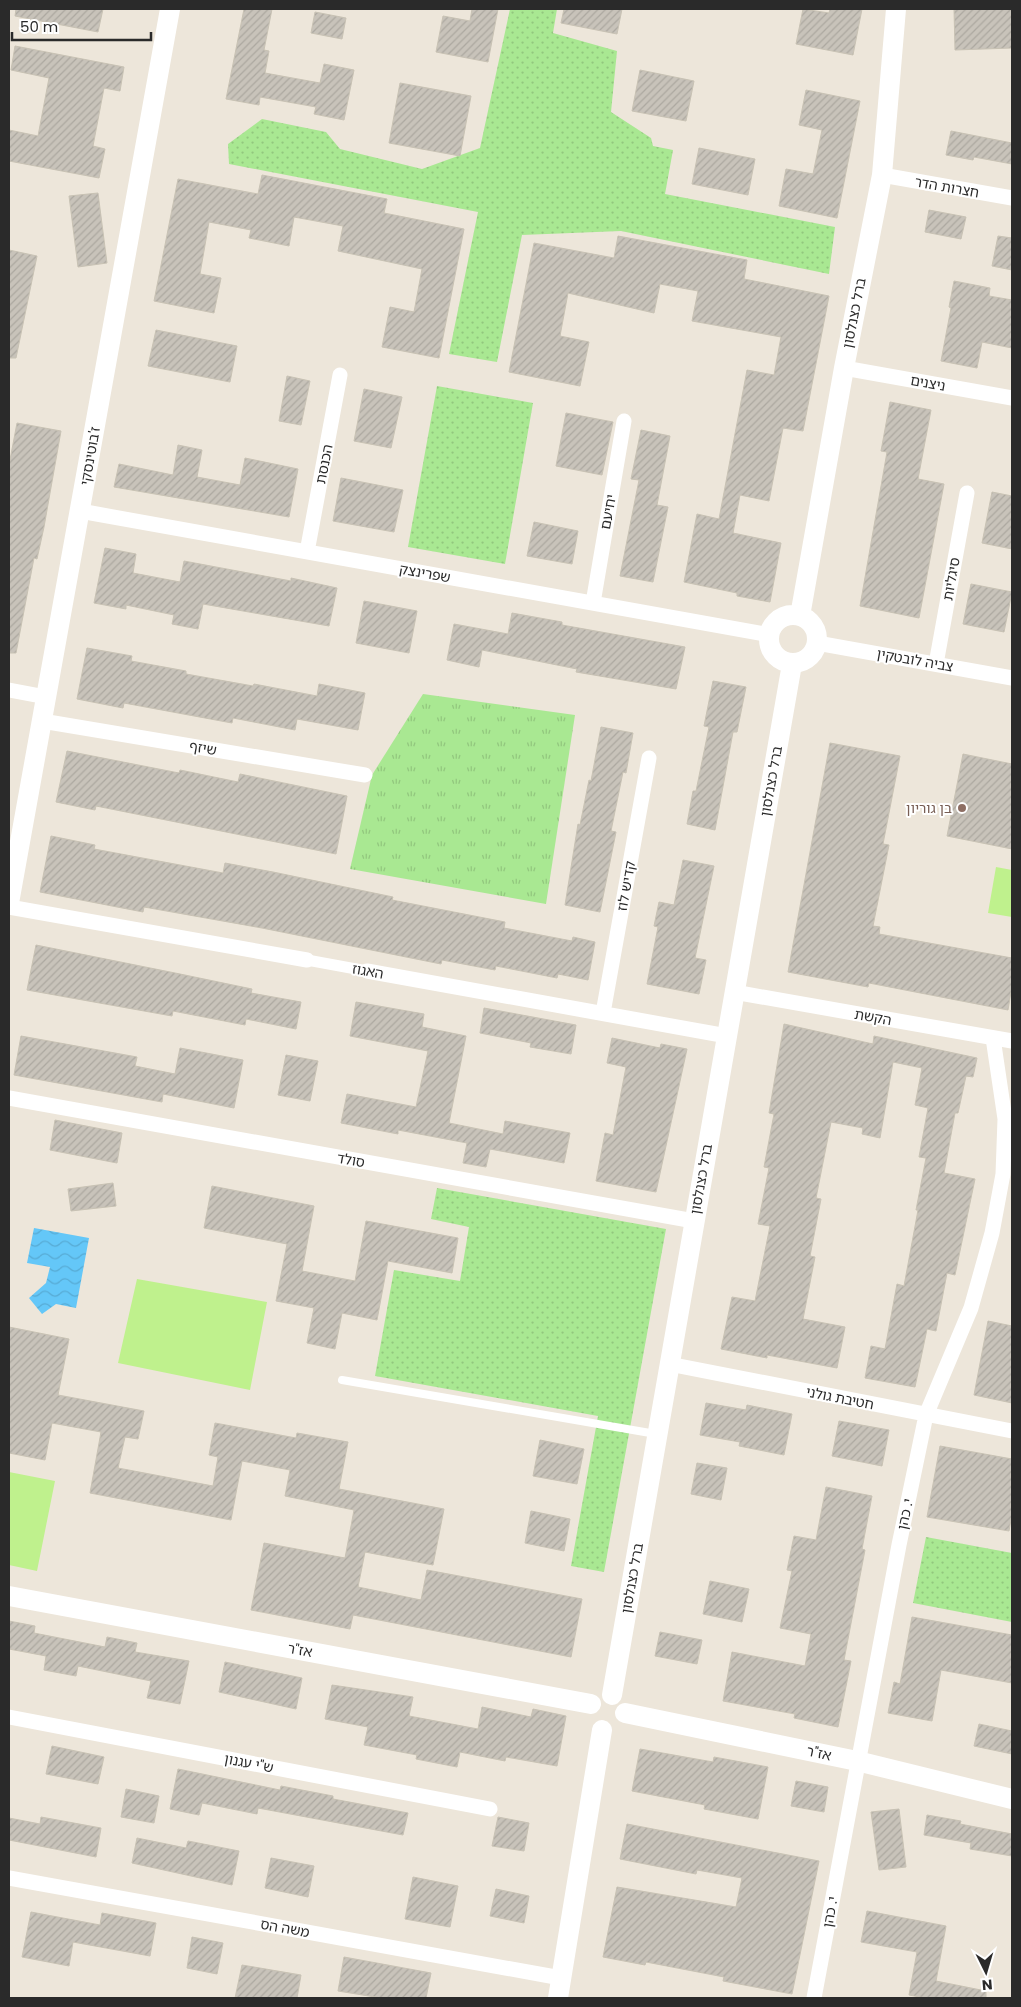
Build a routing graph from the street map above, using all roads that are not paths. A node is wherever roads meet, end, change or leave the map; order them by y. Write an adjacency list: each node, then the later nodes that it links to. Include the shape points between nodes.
1 (170, 9): 10 (street, ז'בוטינסקי)
2 (896, 9): 3 (street, ברל כצנלסון)
3 (882, 175): 4 (street, חצרות הדר); 5 (street, ברל כצנלסון)
4 (1012, 198)
5 (844, 368): 7 (street, ניצנים); 13 (street, ברל כצנלסון)
6 (340, 376): 11 (street, הכנסת)
7 (1012, 398)
8 (624, 421): 12 (street, יחיעם)
9 (967, 493): 17 (street, סיגליות)
10 (80, 511): 11 (street, שפרינצק); 20 (street, ז'בוטינסקי)
11 (307, 552): 12 (street, שפרינצק)
12 (593, 603): 14 (street, שפרינצק)
13 (800, 616): 14 (street, via 784,617); 15 (street, via 814,627)
14 (770, 635): 16 (street, via 772,651 778,658)
15 (818, 643): 16 (street, via 808,659); 17 (street, צביה לובטקין)
16 (792, 664): 28 (street, ברל כצנלסון)
17 (936, 664): 18 (street, צביה לובטקין)
18 (1012, 678)
19 (9, 690): 20 (street)
20 (46, 697): 21 (street, ז'בוטינסקי)
21 (42, 721): 23 (street, שיזף); 24 (street, ז'בוטינסקי)
22 (648, 758): 29 (street, קדיש לוז)
23 (365, 776)
24 (9, 903)
25 (9, 907): 26 (street, האגוז)
26 (307, 960): 27 (street, האגוז)
27 (367, 971): 29 (street, האגוז)
28 (734, 992): 30 (street, ברל כצנלסון); 31 (street, הקשת)
29 (602, 1013): 30 (street, האגוז)
30 (727, 1036): 34 (street, ברל כצנלסון)
31 (993, 1038): 32 (street, הקשת); 37 (street, י. כהן, via 1005,1119 1003,1174 992,1233 971,1308)
32 (1012, 1041)
33 (9, 1098): 34 (street, סולד)
34 (694, 1222): 35 (street, ברל כצנלסון)
35 (669, 1364): 37 (street, חטיבת גולני); 39 (street, ברל כצנלסון)
36 (342, 1380): 39 (lane)
37 (926, 1415): 38 (street, חטיבת גולני); 46 (street, י. כהן)
38 (1012, 1430)
39 (657, 1434): 41 (street, ברל כצנלסון)
40 (9, 1596): 42 (street, אז"ר)
41 (612, 1695): 42 (street, via 600,1696); 43 (street, via 622,1702)
42 (591, 1704): 45 (street, via 590,1720)
43 (625, 1714): 45 (street, via 617,1727); 46 (street, אז"ר)
44 (9, 1717): 48 (street, ש"י עגנון)
45 (602, 1730): 50 (street)
46 (857, 1761): 47 (street, אז"ר); 52 (street, י. כהן)
47 (1012, 1799)
48 (490, 1809)
49 (9, 1878): 50 (street, משה הס)
50 (561, 1978): 51 (street)
51 (558, 1998)
52 (814, 1998)

